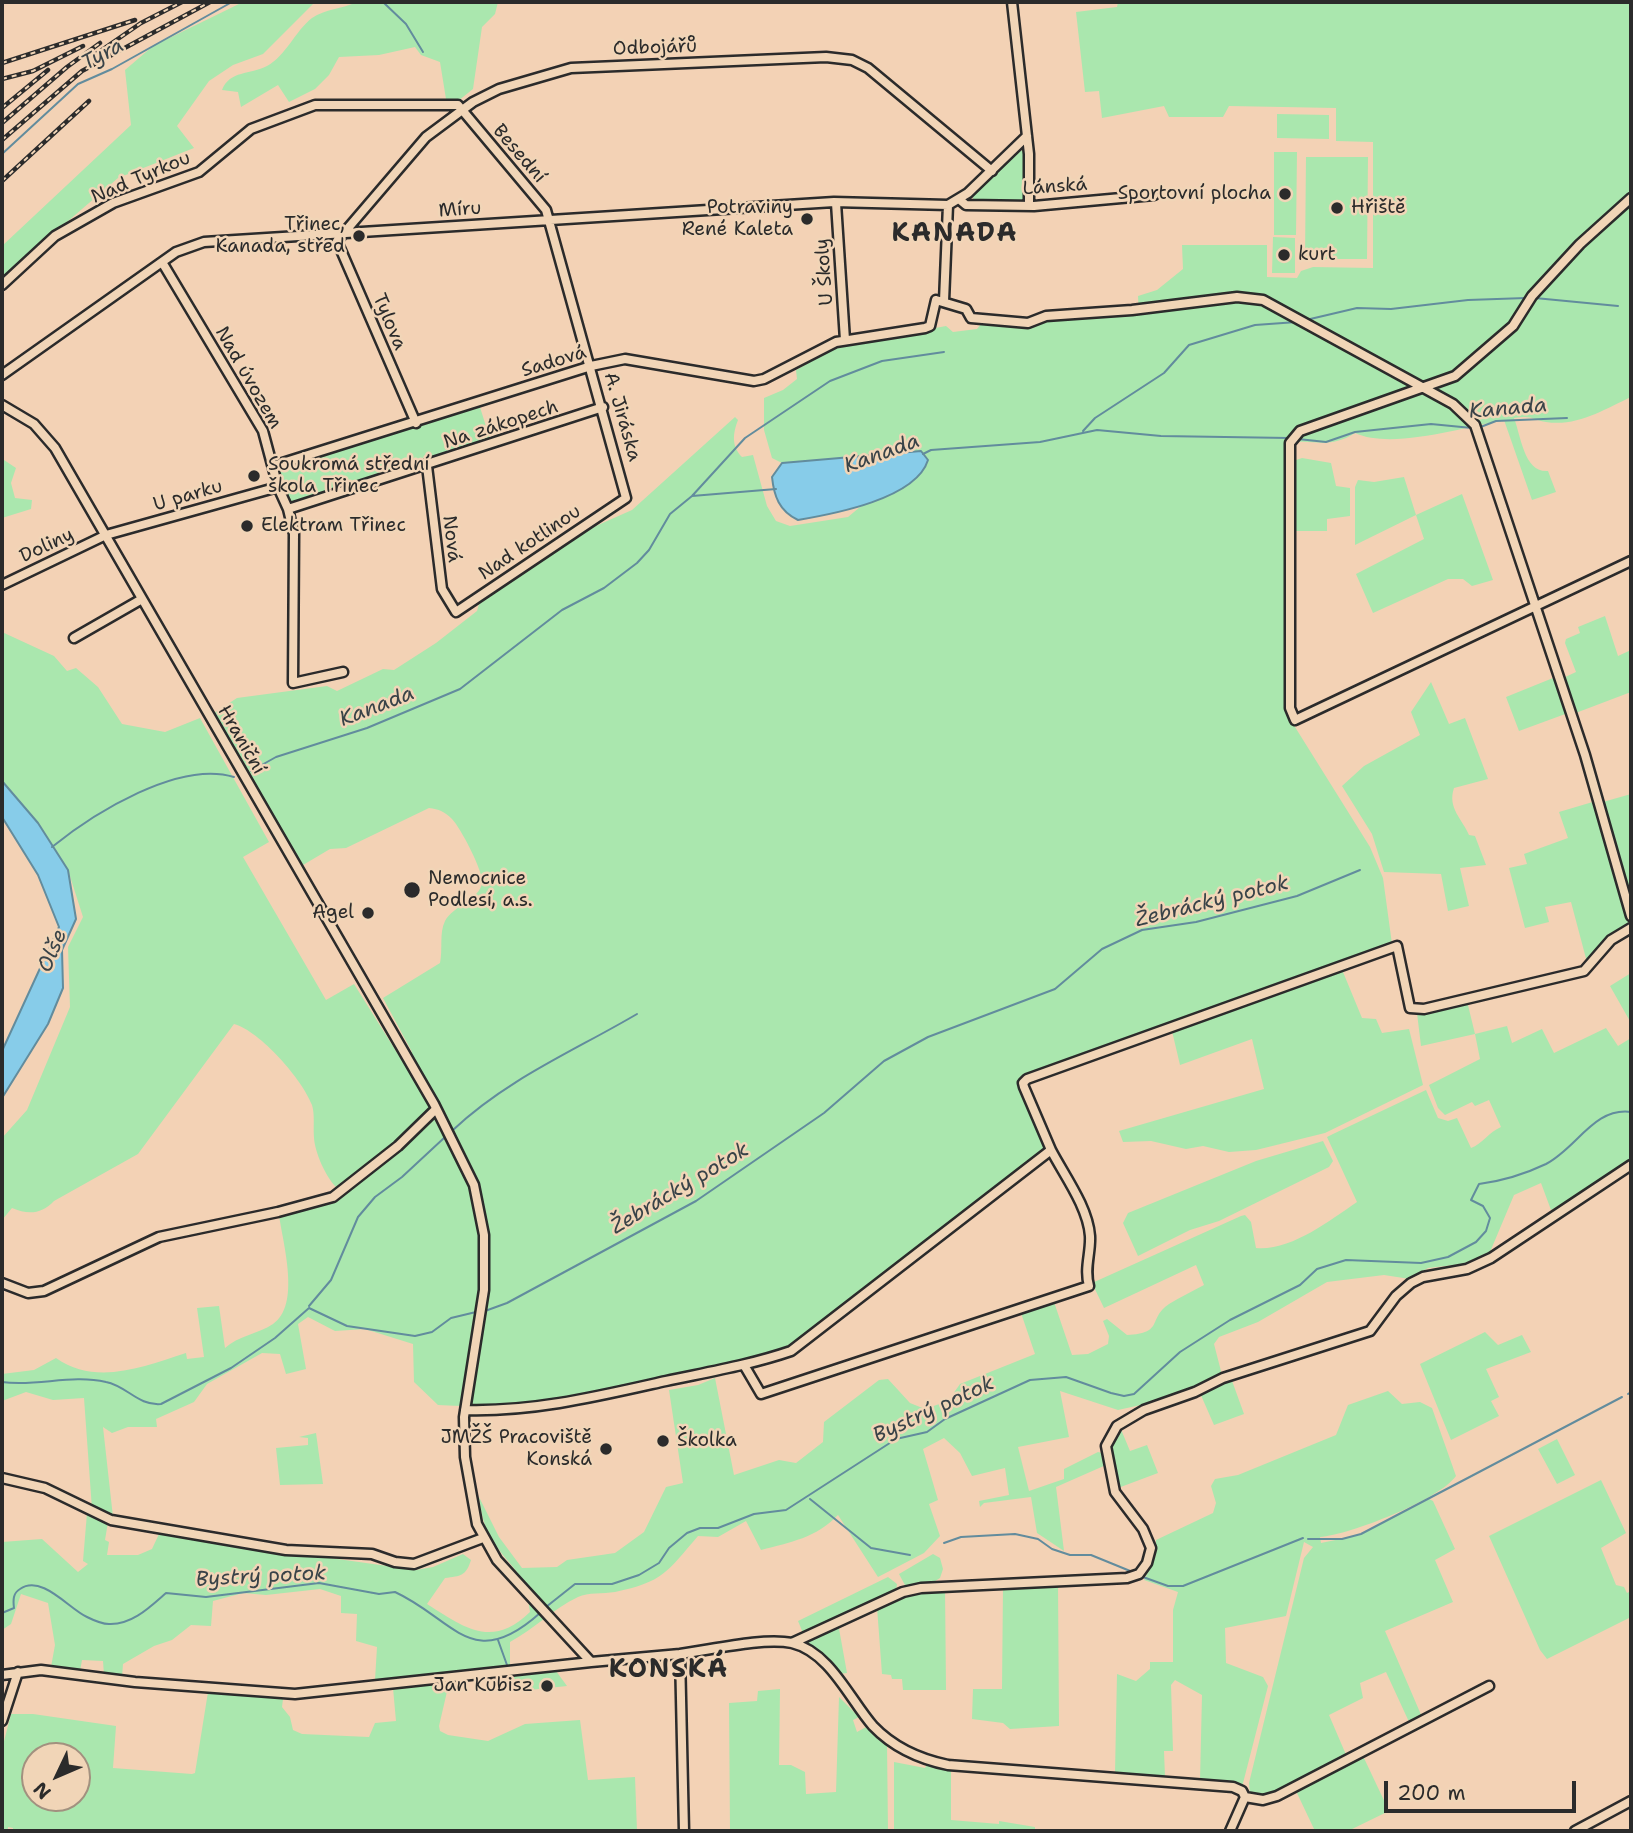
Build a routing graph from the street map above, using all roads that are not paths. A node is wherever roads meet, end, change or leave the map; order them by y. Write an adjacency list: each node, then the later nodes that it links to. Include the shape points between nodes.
1 (1012, 2): 3 (street)
2 (460, 111): 4 (street, Odbojářů, via 499,89 571,68 847,59 868,68); 11 (street, Besední, via 546,210); 12 (street, Odbojářů, via 426,137); 14 (street, Nad Tyrkou, via 450,103 314,105 297,110 251,129 199,172 113,204 55,236)
3 (1027, 136): 4 (street); 10 (street)
4 (992, 171): 7 (street)
5 (1154, 195): 10 (street, Lánská)
6 (1631, 198): 19 (street, via 1580,244 1487,351 1455,376)
7 (960, 200): 9 (street, Míru); 10 (street, Lánská, via 966,205)
8 (836, 203): 9 (street, Míru); 11 (street, Míru); 16 (street, U Školy)
9 (947, 205): 15 (street)
10 (1029, 206)
11 (549, 220): 12 (street, Míru); 17 (street, A. Jiráska)
12 (341, 233): 13 (street, Míru, via 204,242); 22 (street, Tylova, via 337,241)
13 (162, 262): 18 (street, Míru); 24 (street, Nad úvozem, via 263,431)
14 (2, 285)
15 (944, 301): 16 (street, Sadová, via 936,300 930,326 925,328); 19 (street, via 966,309 971,318 1028,323 1046,316 1237,297 1263,300)
16 (845, 340): 17 (street, Sadová, via 754,381 625,359)
17 (591, 366): 20 (street, A. Jiráska); 22 (street, Sadová)
18 (2, 375)
19 (1423, 387): 32 (street, via 1453,404 1475,425); 32 (street, via 1300,431 1290,443 1290,708 1295,720)
20 (603, 407): 23 (street, Na zákopech); 26 (street, A. Jiráska, via 626,490)
21 (3, 409): 28 (street, Hraniční, via 47,436)
22 (416, 423): 24 (street, Sadová)
23 (426, 466): 27 (street, Na zákopech); 33 (street, Nová, via 442,589)
24 (273, 467): 25 (street, Nad úvozem)
25 (278, 487): 27 (street, Nad úvozem); 28 (street, U parku)
26 (624, 501): 33 (street, Nad kotlinou)
27 (288, 509): 35 (street, Nad úvozem, via 294,534 293,684)
28 (106, 536): 30 (street, Doliny); 31 (street, Hraniční)
29 (1631, 561): 32 (street)
30 (2, 585)
31 (142, 599): 34 (street); 38 (street, Hraniční)
32 (1535, 607): 36 (street, via 1592,778)
33 (456, 612)
34 (74, 638)
35 (343, 673)
36 (1631, 916)
37 (1631, 928): 39 (street, via 1611,940 1584,971 1424,1009 1410,1008 1396,946 1027,1079 1024,1087)
38 (435, 1106): 41 (street, via 381,1160 333,1197 159,1237 44,1291 28,1293); 43 (street, Hraniční, via 474,1185 484,1235 484,1290)
39 (1051, 1150): 42 (street, via 791,1351); 42 (street, via 1086,1217 1089,1286 761,1394)
40 (1631, 1165): 46 (street, via 1492,1258 1412,1283 1370,1331 1223,1378 1117,1426 1106,1446 1115,1492 1143,1529 1151,1548 1139,1574 921,1588)
41 (2, 1283)
42 (744, 1365): 43 (street, via 562,1404)
43 (465, 1410): 45 (street, Hraniční, via 465,1457)
44 (2, 1478): 45 (street, via 45,1488 111,1520 286,1550 372,1554 414,1564)
45 (483, 1538): 48 (street, Hraniční, via 497,1560)
46 (792, 1643): 47 (street); 53 (street, via 823,1663 894,1745 919,1757 948,1765 1233,1787)
47 (680, 1654): 48 (street); 55 (street)
48 (592, 1662): 49 (street, via 295,1694 41,1670)
49 (18, 1672): 50 (street); 52 (street)
50 (2, 1675)
51 (1489, 1686): 53 (street, via 1277,1797)
52 (2, 1721)
53 (1245, 1797): 56 (street)
54 (1631, 1801): 57 (street)
55 (684, 1831)
56 (1230, 1831)
57 (1575, 1831)

